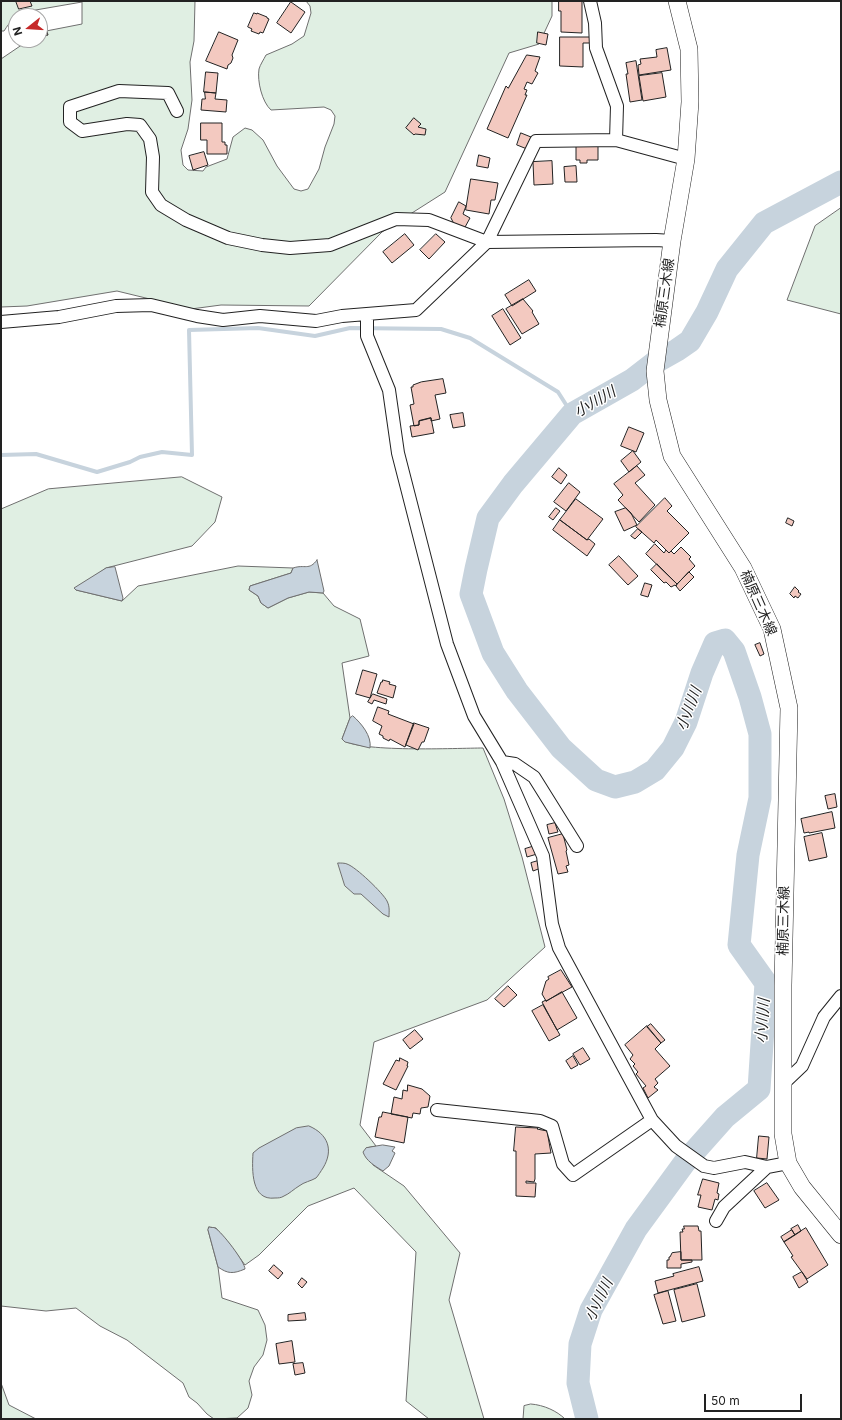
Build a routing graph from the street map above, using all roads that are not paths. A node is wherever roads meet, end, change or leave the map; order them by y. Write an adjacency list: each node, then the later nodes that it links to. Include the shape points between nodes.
1 (590, 1): 4 (street, via 595,23 596,48 617,106)
2 (677, 1): 5 (main road, 楠原三木線, via 689,49 690,102)
3 (177, 111): 7 (street, via 168,93 119,90 70,107 70,122 82,131 126,124 140,125 150,139 153,156 152,192 160,205 186,220 228,238 290,248 330,244 396,219 429,220)
4 (616, 140): 5 (street); 7 (street, via 536,141)
5 (686, 159): 6 (main road, 楠原三木線)
6 (672, 241): 7 (street); 13 (main road, 楠原三木線, via 655,371 658,400 672,456 743,568 772,629 789,708)
7 (487, 242): 8 (street, via 416,310)
8 (367, 315): 9 (street, via 316,321 260,316 223,320 151,305 116,306 59,317); 10 (street, via 367,336 389,390 398,453 447,644 474,716)
9 (1, 322)
10 (502, 762): 11 (street, via 515,764 534,777); 15 (street, via 543,856 552,924 559,948)
11 (577, 846)
12 (841, 996): 13 (street, via 824,1017 802,1066)
13 (782, 1085): 16 (main road, 楠原三木線, via 783,1134)
14 (437, 1110): 15 (street, via 540,1121 552,1126 563,1164 573,1175)
15 (652, 1120): 17 (street, via 676,1146 704,1166 714,1168 745,1162)
16 (788, 1163): 17 (street); 19 (main road, 楠原三木線, via 802,1187)
17 (767, 1167): 18 (street, via 724,1207)
18 (716, 1221)
19 (841, 1235)

